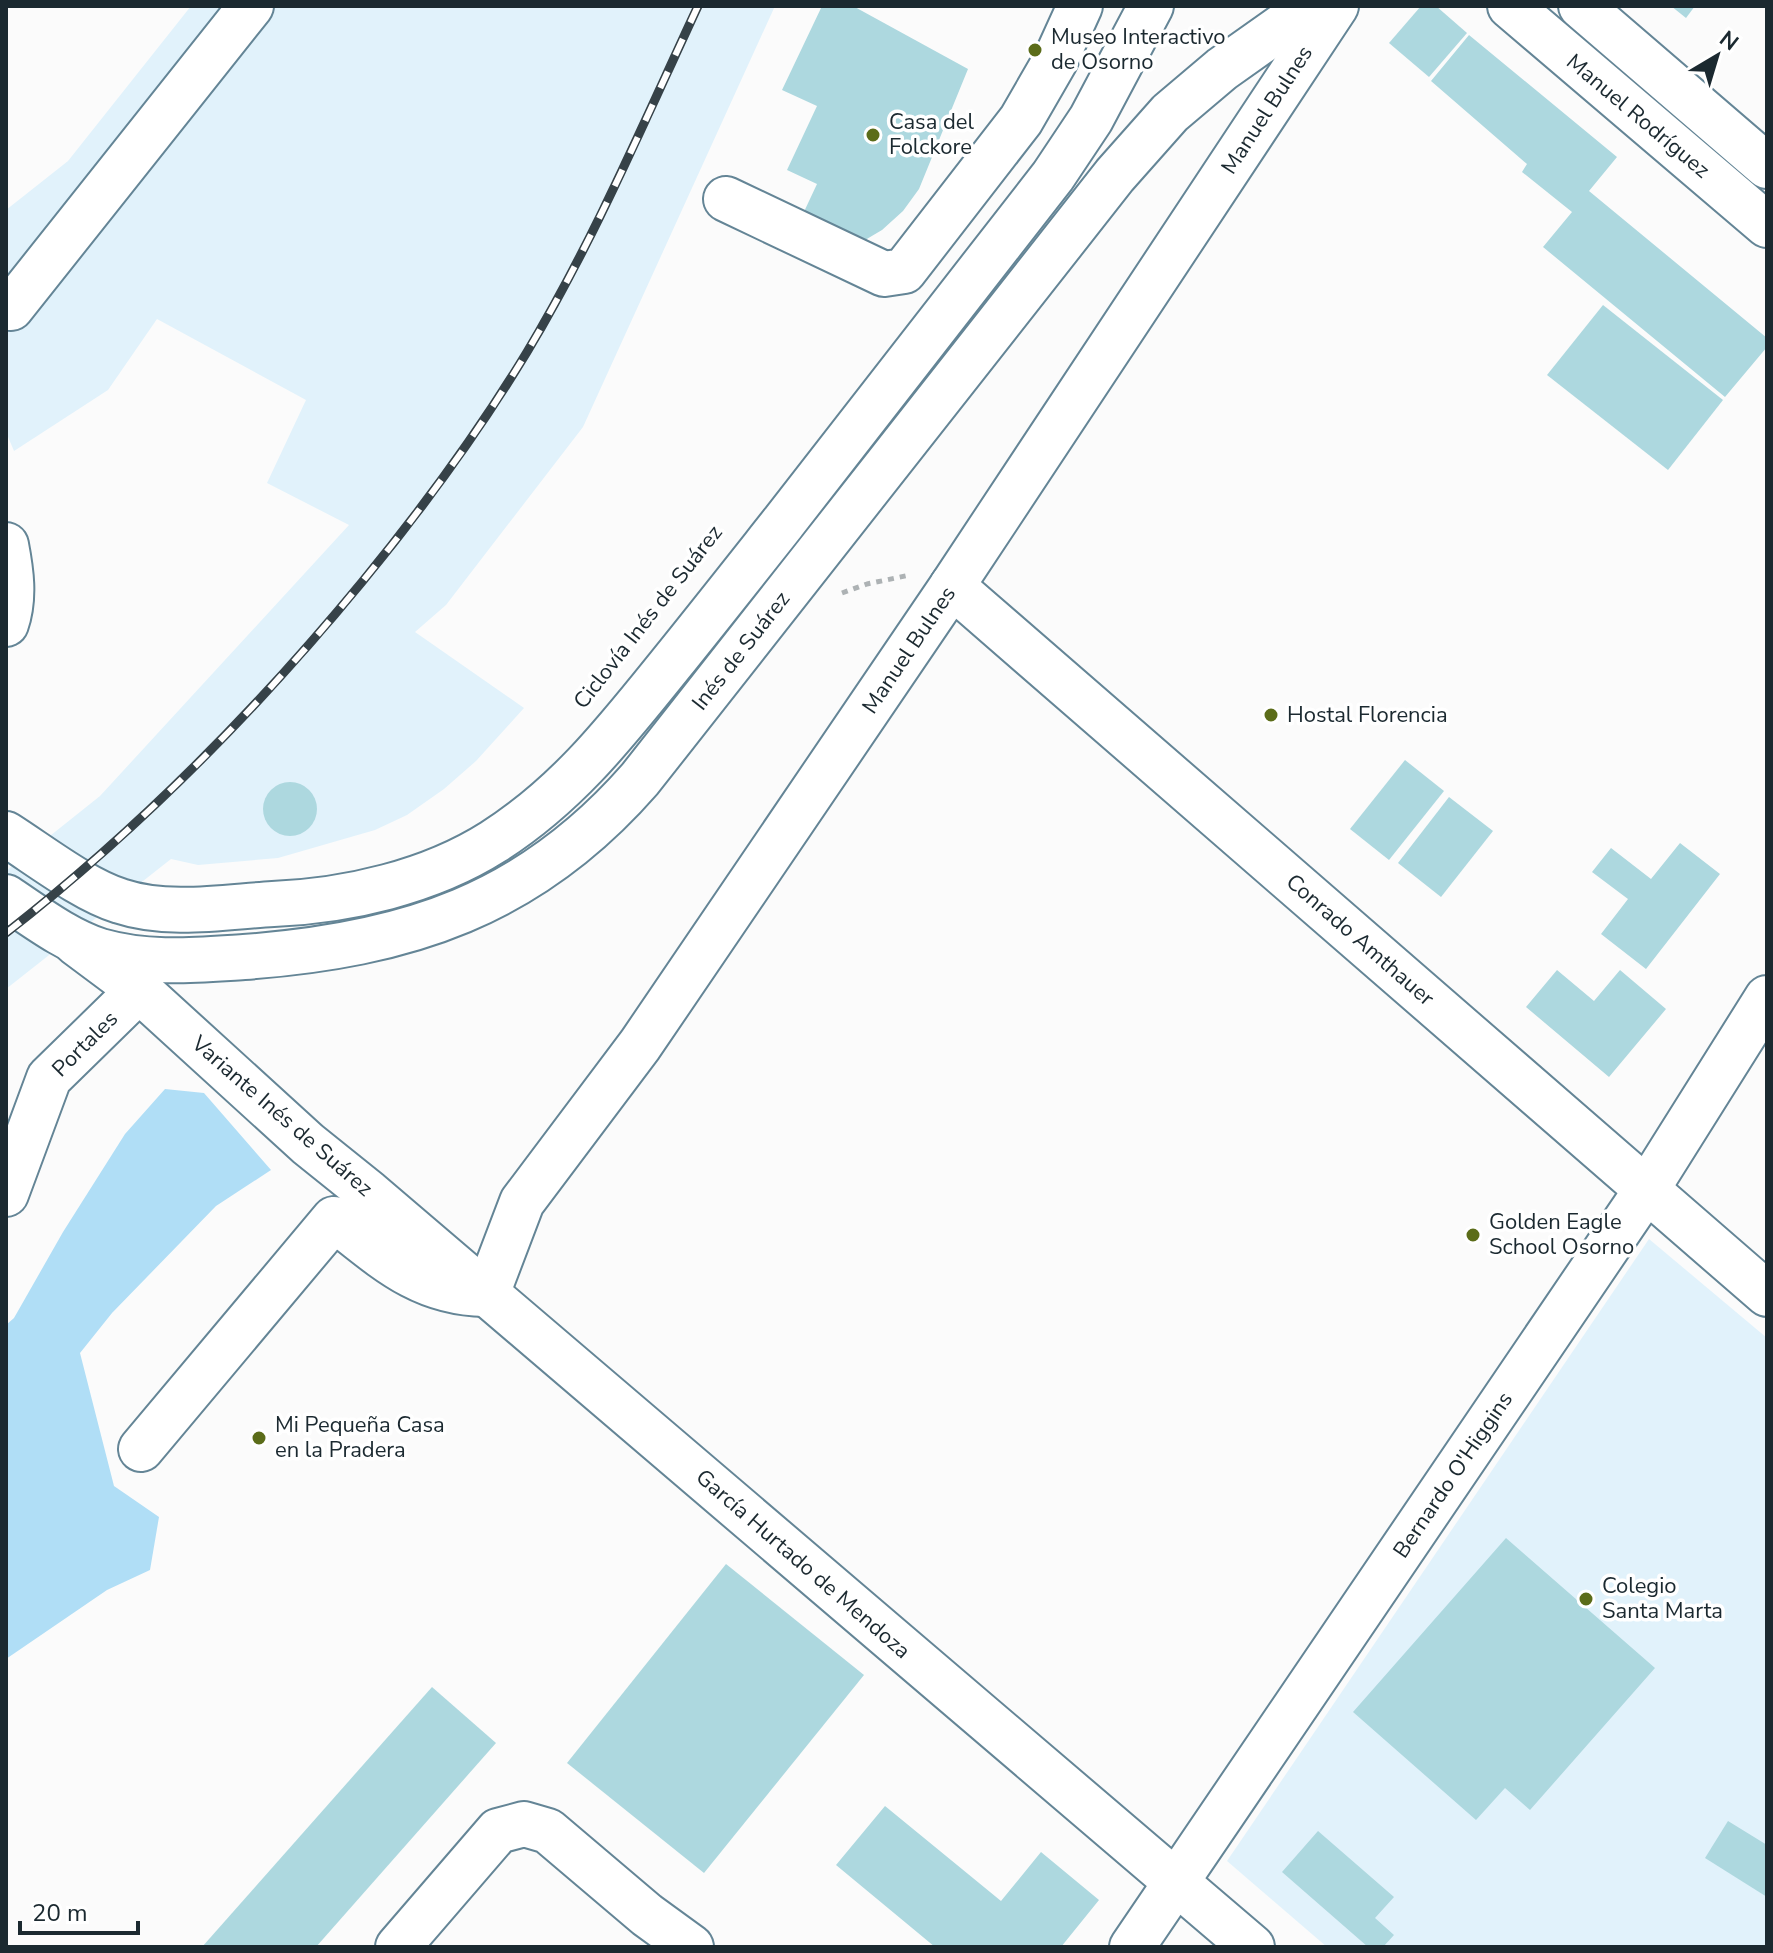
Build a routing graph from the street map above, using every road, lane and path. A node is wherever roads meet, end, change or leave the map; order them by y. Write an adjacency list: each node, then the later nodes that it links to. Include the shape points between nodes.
1 (251, 6): 11 (street)
2 (1080, 6): 9 (street, via 1021,120 904,271 884,274)
3 (1151, 6): 13 (street, Inés de Suárez, via 1091,119 1053,176)
4 (1311, 6): 15 (street, Inés de Suárez, via 1170,113)
5 (1336, 6): 14 (street, Manuel Bulnes)
6 (1510, 6): 10 (street, Manuel Rodríguez)
7 (1581, 6): 8 (street, Manuel Rodríguez)
8 (1767, 166)
9 (726, 199)
10 (1767, 225)
11 (11, 308)
12 (6, 545): 16 (street, via 11,611)
13 (740, 577): 15 (street); 17 (street, Inés de Suárez, via 601,751 567,784 492,842 424,874 344,897 298,903 152,908 108,896)
14 (952, 586): 15 (path, via 940,578 899,576 801,610); 22 (street, Conrado Amthauer); 24 (street, Manuel Bulnes, via 640,1045 522,1202)
15 (778, 606): 19 (street, Inés de Suárez, via 611,812 576,844 473,908 349,946 293,953 165,962 132,959)
16 (6, 624)
17 (6, 834)
18 (6, 897): 19 (street, Inés de Suárez)
19 (74, 941): 20 (street, Variante Inés de Suárez)
20 (139, 990): 23 (street, Portales, via 49,1078); 24 (street, Variante Inés de Suárez, via 308,1144)
21 (1767, 998): 22 (street, Bernardo O'Higgins)
22 (1647, 1189): 25 (street, Conrado Amthauer); 27 (street, Bernardo O'Higgins)
23 (6, 1194)
24 (487, 1294): 26 (street, via 463,1294 420,1281 334,1219); 27 (street, García Hurtado de Mendoza)
25 (1767, 1294)
26 (141, 1449)
27 (1177, 1884): 30 (street, Bernardo O'Higgins); 31 (street, García Hurtado de Mendoza)
28 (398, 1947): 29 (street, via 498,1831 524,1824 548,1831)
29 (691, 1947)
30 (1132, 1947)
31 (1252, 1947)

